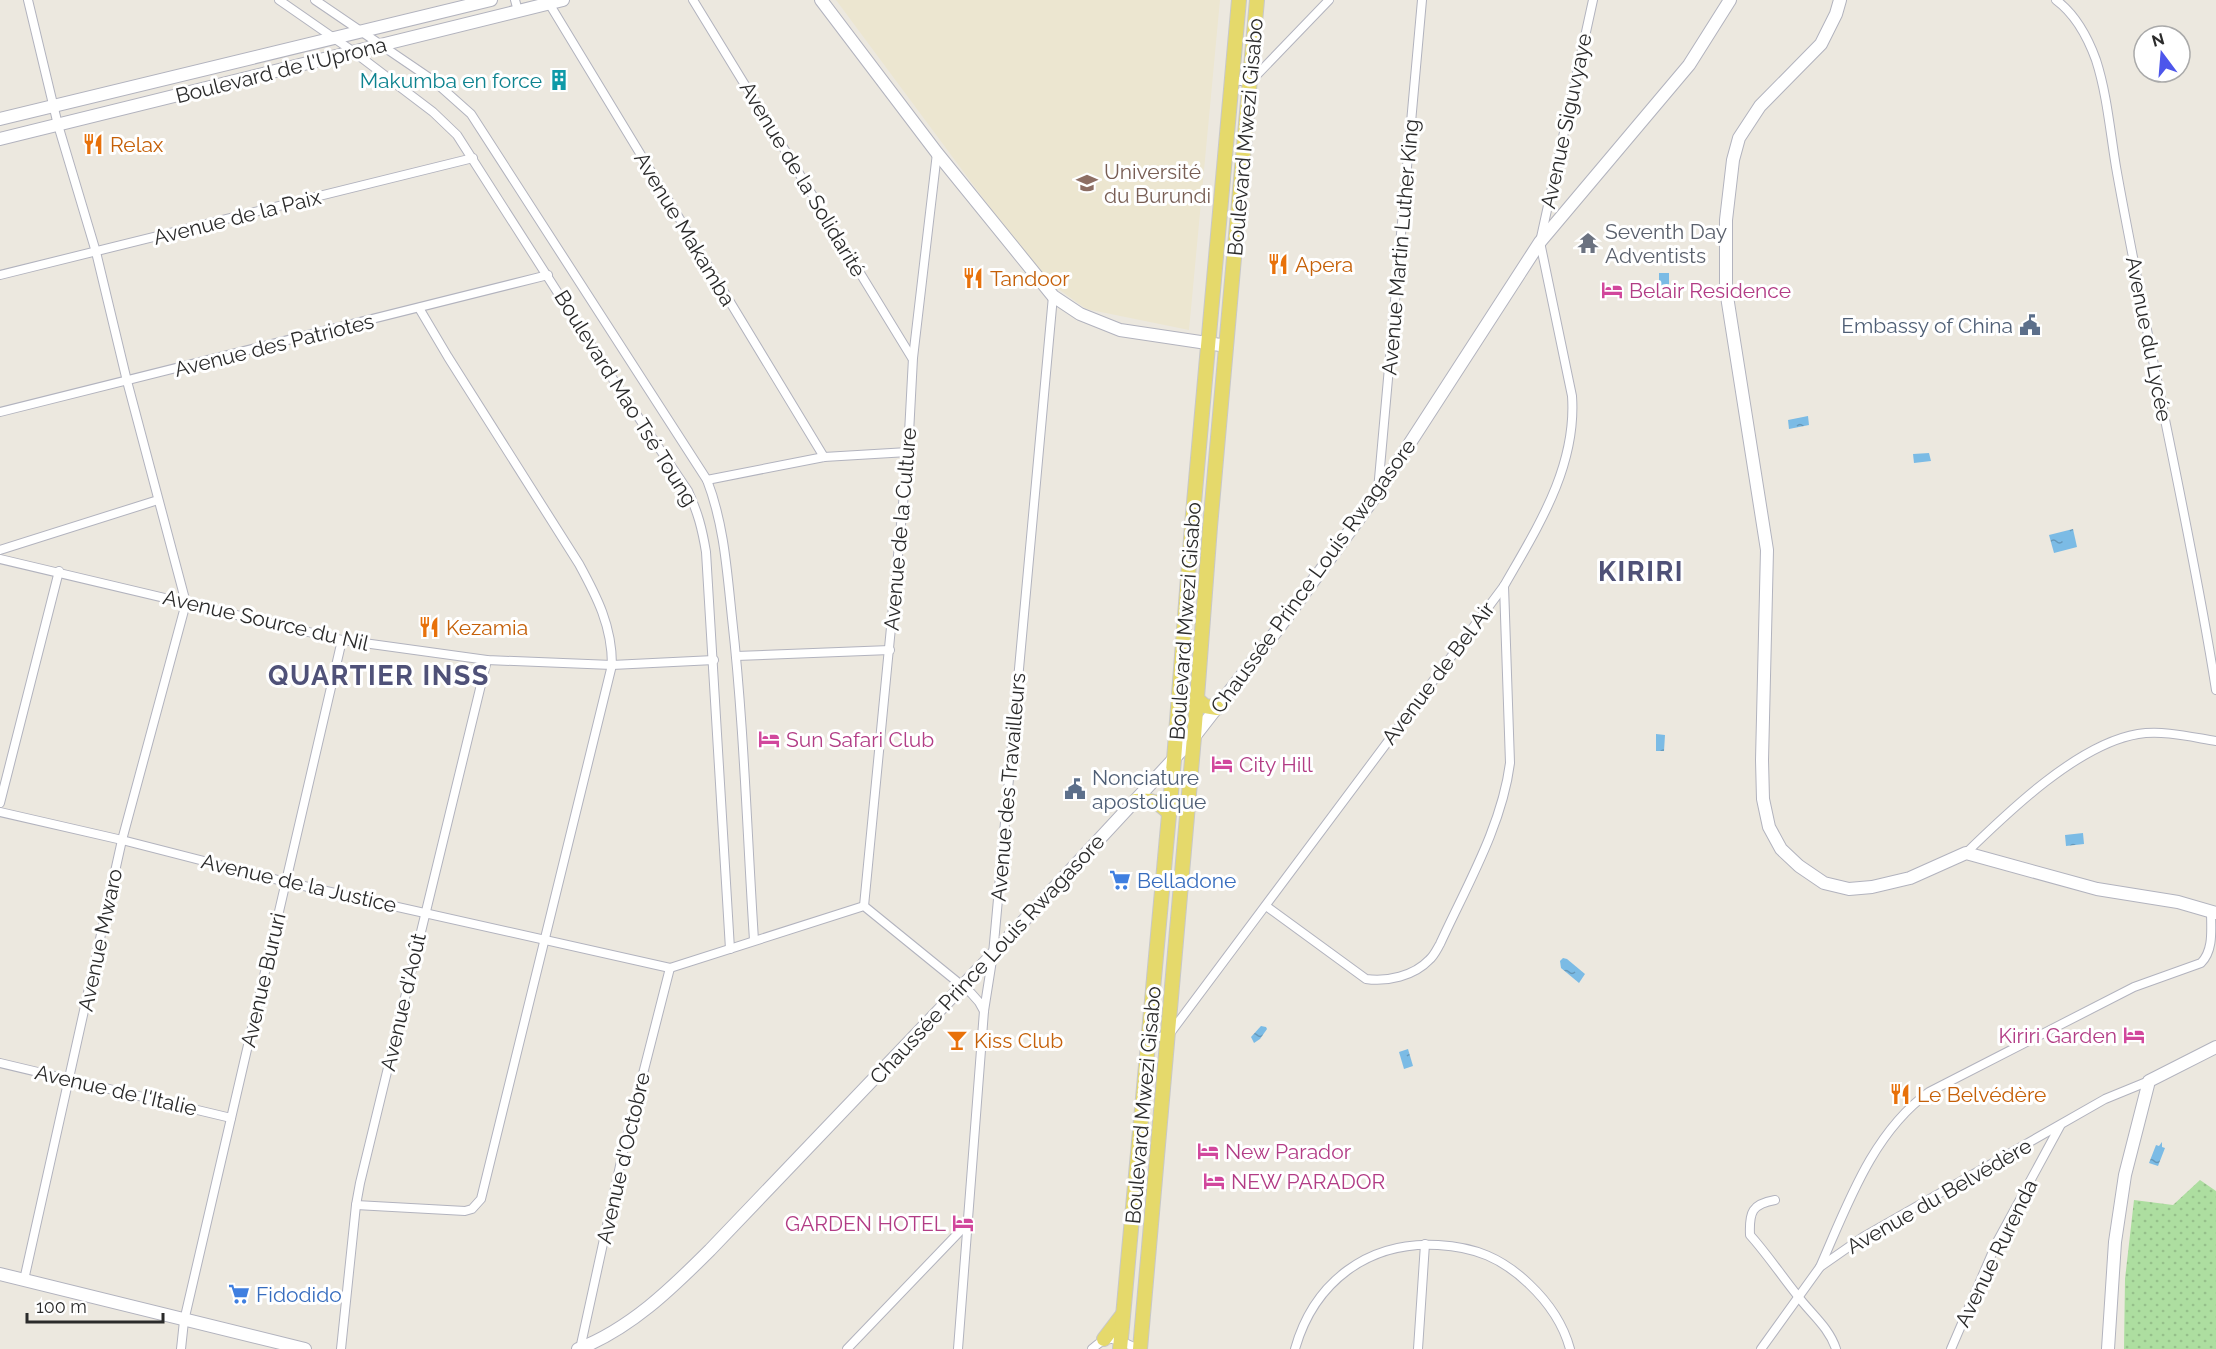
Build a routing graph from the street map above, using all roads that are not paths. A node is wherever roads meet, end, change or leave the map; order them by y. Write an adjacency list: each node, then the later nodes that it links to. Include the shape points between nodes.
1 (28, 0): 24 (street)
2 (279, 0): 19 (street, Boulevard Mao Tsé Toung)
3 (315, 0): 18 (street, Boulevard Mao Tsé Toung)
4 (491, 0): 18 (street, Boulevard de l'Uprona)
5 (563, 0): 16 (street, Boulevard de l'Uprona)
6 (693, 0): 38 (street, Avenue de la Solidarité)
7 (821, 0): 28 (street)
8 (1239, 0): 22 (main road, Boulevard Mwezi Gisabo)
9 (1257, 0): 23 (main road, Boulevard Mwezi Gisabo)
10 (1329, 0): 23 (street)
11 (1422, 0): 44 (street, Avenue Martin Luther King)
12 (1593, 0): 30 (street, Avenue Siguvyaye)
13 (1730, 0): 30 (street, Chaussée Prince Louis Rwagasore, via 1689,65)
14 (1840, 0): 70 (street, via 1821,44 1760,106 1739,138 1726,219 1726,290 1767,550 1763,800 1769,826 1781,849 1824,883 1849,889 1872,887 1910,878)
15 (2056, 0): 59 (street, Avenue du Lycée, via 2079,25 2089,44 2105,94)
16 (547, 2): 17 (street, Boulevard de l'Uprona); 42 (street, Avenue Makamba)
17 (516, 5): 20 (street, Boulevard de l'Uprona)
18 (360, 32): 19 (street, Boulevard de l'Uprona); 20 (street, Boulevard Mao Tsé Toung)
19 (336, 39): 21 (street, Boulevard Mao Tsé Toung); 24 (street, Boulevard de l'Uprona)
20 (380, 45): 21 (street, Boulevard de l'Uprona); 43 (street, Boulevard Mao Tsé Toung, via 434,81 471,114)
21 (354, 52): 26 (street, Boulevard de l'Uprona); 29 (street, Boulevard Mao Tsé Toung, via 445,122)
22 (1232, 80): 23 (street); 36 (main road, Boulevard Mwezi Gisabo)
23 (1250, 82): 37 (main road, Boulevard Mwezi Gisabo)
24 (54, 107): 25 (street, Boulevard de l'Uprona); 26 (street)
25 (0, 119)
26 (58, 125): 27 (street, Boulevard de l'Uprona); 31 (street)
27 (0, 139)
28 (937, 153): 34 (street); 38 (street, Avenue de la Culture)
29 (473, 158): 31 (street, Avenue de la Paix); 33 (street, Boulevard Mao Tsé Toung)
30 (1539, 242): 44 (street, Chaussée Prince Louis Rwagasore); 51 (street, Avenue de Bel Air, via 1570,379 1574,416 1556,490)
31 (96, 252): 32 (street, Avenue de la Paix); 39 (street)
32 (0, 275)
33 (548, 275): 35 (street, Avenue des Patriotes); 57 (street, Boulevard Mao Tsé Toung, via 696,508 706,552)
34 (1053, 296): 36 (street, via 1080,314 1120,330); 79 (street, Avenue des Travailleurs)
35 (419, 308): 39 (street, Avenue des Patriotes); 58 (street, via 579,564 607,623)
36 (1208, 344): 37 (street); 46 (main road, Boulevard Mwezi Gisabo)
37 (1227, 346): 47 (main road, Boulevard Mwezi Gisabo)
38 (913, 358): 41 (street, Avenue de la Culture)
39 (127, 381): 40 (street, Avenue des Patriotes); 45 (street)
40 (0, 412)
41 (908, 452): 42 (street); 54 (street, Avenue de la Culture)
42 (824, 457): 43 (street)
43 (706, 480): 55 (street, Boulevard Mao Tsé Toung, via 721,527)
44 (1377, 494): 61 (street, Chaussée Prince Louis Rwagasore)
45 (158, 500): 48 (street); 52 (street)
46 (1192, 525): 47 (main road); 64 (main road, Boulevard Mwezi Gisabo)
47 (1210, 527): 60 (main road, Boulevard Mwezi Gisabo)
48 (0, 550)
49 (0, 559): 50 (street, Avenue Source du Nil)
50 (59, 571): 52 (street, Avenue Source du Nil); 66 (street)
51 (1504, 586): 73 (street, Avenue de Bel Air); 73 (street, via 1510,764 1507,786 1492,831 1430,960 1397,977 1366,979)
52 (186, 603): 53 (street, Avenue Source du Nil); 69 (street, Avenue Mwaro)
53 (342, 640): 56 (street, Avenue Source du Nil); 71 (street, Avenue Bururi)
54 (890, 650): 55 (street); 72 (street, Avenue de la Culture)
55 (736, 656): 76 (street, Boulevard Mao Tsé Toung)
56 (487, 660): 58 (street, Avenue Source du Nil); 74 (street, Avenue d'Août)
57 (714, 660): 58 (street, Avenue Source du Nil); 78 (street, Boulevard Mao Tsé Toung)
58 (612, 665): 77 (street)
59 (2216, 690)
60 (1197, 699): 61 (main road, via 1205,706); 62 (main road, Boulevard Mwezi Gisabo)
61 (1217, 708): 62 (street, Chaussée Prince Louis Rwagasore)
62 (1194, 737): 64 (street, Chaussée Prince Louis Rwagasore); 83 (main road, Boulevard Mwezi Gisabo)
63 (2216, 741): 70 (street, via 2175,734 2140,734 2103,744 2020,803)
64 (1174, 760): 65 (street, Chaussée Prince Louis Rwagasore); 68 (main road, Boulevard Mwezi Gisabo)
65 (1136, 801): 68 (main road, via 1157,802); 79 (street, Chaussée Prince Louis Rwagasore)
66 (0, 803)
67 (0, 812): 69 (street, Avenue de la Justice)
68 (1169, 813): 84 (main road, Boulevard Mwezi Gisabo)
69 (122, 840): 71 (street, Avenue de la Justice); 87 (street, Avenue Mwaro)
70 (1966, 854): 75 (street, via 2097,889)
71 (286, 882): 74 (street, Avenue de la Justice); 89 (street, Avenue Bururi)
72 (864, 906): 76 (street); 81 (street)
73 (1266, 906): 83 (street, Avenue de Bel Air)
74 (424, 912): 77 (street, Avenue de la Justice); 92 (street, Avenue d'Août)
75 (2214, 912): 95 (street, via 2208,957 2201,963 2134,987 1913,1103 1862,1175)
76 (754, 940): 78 (street)
77 (544, 941): 80 (street, Avenue de la Justice); 92 (street, via 481,1199 465,1211)
78 (730, 949): 80 (street)
79 (993, 954): 81 (street, Chaussée Prince Louis Rwagasore); 82 (street, Avenue des Travailleurs)
80 (670, 968): 106 (street, Avenue d'Octobre, via 622,1152)
81 (962, 987): 82 (street); 106 (street, Chaussée Prince Louis Rwagasore, via 672,1288 642,1312)
82 (984, 1011): 93 (street, Avenue des Travailleurs)
83 (1168, 1036): 84 (street); 110 (main road, Boulevard Mwezi Gisabo)
84 (1149, 1038): 99 (main road, Boulevard Mwezi Gisabo)
85 (2216, 1047): 88 (street)
86 (0, 1063): 87 (street, Avenue de l'Italie)
87 (69, 1080): 89 (street, Avenue de l'Italie); 97 (street, Avenue Mwaro)
88 (2150, 1081): 90 (street, Avenue du Belvédère, via 2106,1099); 117 (street, via 2125,1175 2115,1242)
89 (231, 1118): 100 (street, Avenue Bururi)
90 (2060, 1126): 95 (street, Avenue du Belvédère, via 1926,1199); 116 (street, Avenue Rurenda, via 1997,1242)
91 (1775, 1200): 98 (street, via 1754,1208 1750,1235)
92 (356, 1205): 105 (street, Avenue d'Août)
93 (967, 1225): 107 (street); 108 (street, Avenue des Travailleurs)
94 (1425, 1244): 111 (street, via 1379,1253 1356,1264 1323,1292 1300,1329); 112 (street); 113 (street, via 1471,1248 1518,1273 1541,1295 1560,1323)
95 (1820, 1268): 98 (street, Avenue du Belvédère)
96 (0, 1274): 97 (street)
97 (24, 1280): 100 (street)
98 (1798, 1296): 114 (street, Avenue du Belvédère); 115 (street, via 1828,1332)
99 (1124, 1312): 101 (main road); 102 (main road, Boulevard Mwezi Gisabo)
100 (184, 1321): 103 (street, Avenue Bururi); 104 (street)
101 (1104, 1339): 102 (street, via 1113,1338); 109 (street)
102 (1120, 1345): 110 (street)
103 (181, 1349)
104 (304, 1349)
105 (341, 1349)
106 (580, 1349)
107 (847, 1349)
108 (958, 1349)
109 (1092, 1349)
110 (1139, 1349)
111 (1294, 1349)
112 (1418, 1349)
113 (1570, 1349)
114 (1761, 1349)
115 (1836, 1349)
116 (1951, 1349)
117 (2108, 1349)

